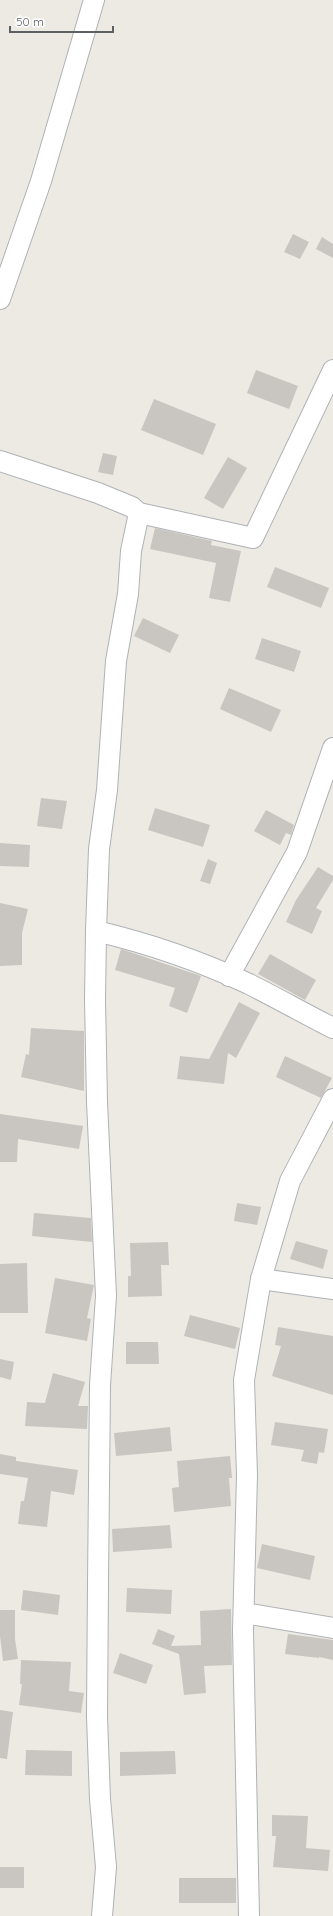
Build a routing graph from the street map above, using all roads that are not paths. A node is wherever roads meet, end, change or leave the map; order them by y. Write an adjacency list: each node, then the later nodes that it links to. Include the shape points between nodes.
1 (94, 0): 2 (street, via 41,181)
2 (0, 299)
3 (333, 370): 5 (street, via 253,538)
4 (0, 461): 5 (street, via 98,493 132,507)
5 (139, 513): 7 (street, via 131,551 128,594 116,661 107,790 99,849)
6 (333, 748): 8 (street, via 297,852)
7 (96, 931): 8 (street, via 126,938); 15 (street, via 97,1102 106,1296 100,1385 98,1545 97,1718 106,1867)
8 (229, 976): 9 (street)
9 (333, 1028)
10 (333, 1099): 11 (street, via 290,1181)
11 (261, 1279): 12 (street); 13 (street, via 244,1380 247,1475)
12 (333, 1289)
13 (244, 1613): 14 (street); 16 (street)
14 (333, 1628)
15 (102, 1916)
16 (249, 1916)

